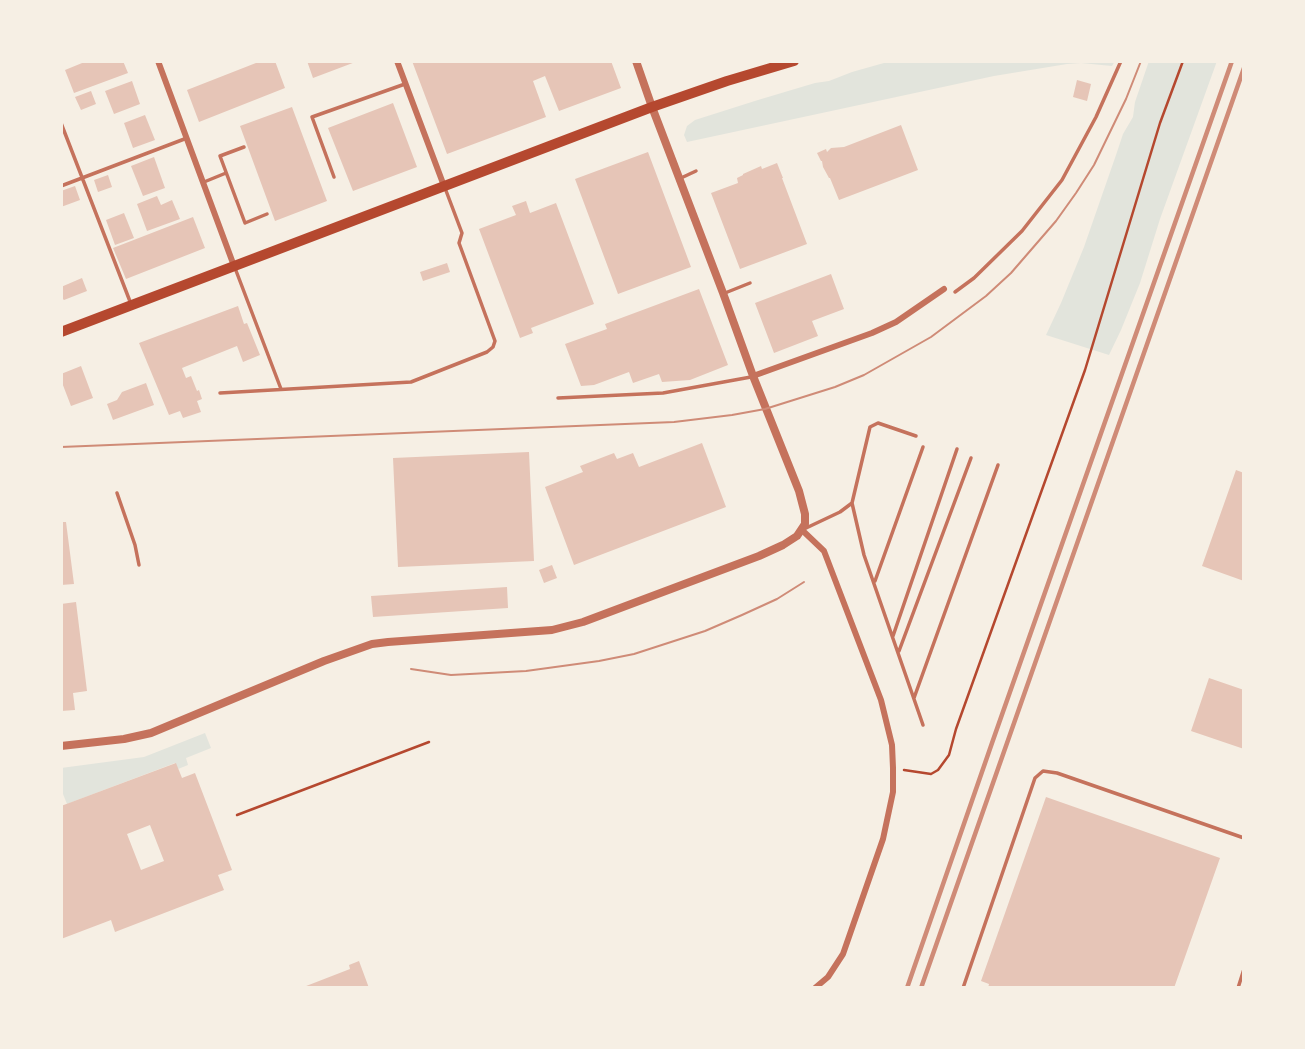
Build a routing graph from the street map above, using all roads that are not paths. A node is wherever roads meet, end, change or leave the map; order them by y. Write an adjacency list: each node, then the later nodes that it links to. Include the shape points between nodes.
1 (158, 61): 9 (street)
2 (397, 61): 6 (street)
3 (636, 61): 7 (street)
4 (794, 61): 7 (main road)
5 (1121, 61): 23 (lane, via 1062,180 1022,231)
6 (405, 84): 13 (lane, via 312,117); 18 (street)
7 (652, 107): 15 (street); 18 (main road)
8 (61, 123): 14 (lane)
9 (187, 138): 14 (lane); 16 (street)
10 (244, 147): 12 (lane, via 220,156)
11 (696, 171): 15 (lane)
12 (226, 173): 16 (lane); 19 (lane, via 246,223)
13 (334, 177)
14 (82, 178): 17 (lane); 25 (lane)
15 (679, 179): 24 (street)
16 (204, 182): 20 (street)
17 (61, 186)
18 (444, 186): 20 (main road); 28 (lane, via 462,233 458,243 495,341 493,347 411,382)
19 (267, 214)
20 (234, 266): 25 (main road); 28 (lane)
21 (750, 283): 24 (lane)
22 (944, 289): 27 (street, via 872,333)
23 (954, 292)
24 (723, 293): 27 (street)
25 (131, 306): 26 (main road)
26 (61, 332)
27 (753, 376): 30 (lane, via 663,393); 38 (street, via 801,499 805,514)
28 (281, 389): 29 (lane)
29 (220, 393)
30 (558, 398)
31 (916, 436): 37 (lane, via 878,424 870,427)
32 (923, 447): 40 (lane)
33 (957, 449): 41 (lane)
34 (971, 458): 42 (lane)
35 (998, 464): 43 (lane)
36 (117, 492): 39 (lane)
37 (852, 503): 38 (lane); 40 (lane)
38 (802, 530): 45 (street, via 792,541 766,553 583,622 552,630 372,645 151,733); 48 (street, via 824,551 881,701 893,768 886,827 843,954)
39 (139, 565)
40 (874, 583): 41 (lane)
41 (893, 638): 42 (lane)
42 (898, 653): 43 (lane)
43 (914, 698): 44 (lane)
44 (923, 724)
45 (61, 746)
46 (1244, 838): 49 (lane, via 1043,771 1035,778)
47 (1244, 969): 50 (lane)
48 (815, 988)
49 (962, 988)
50 (1238, 988)

